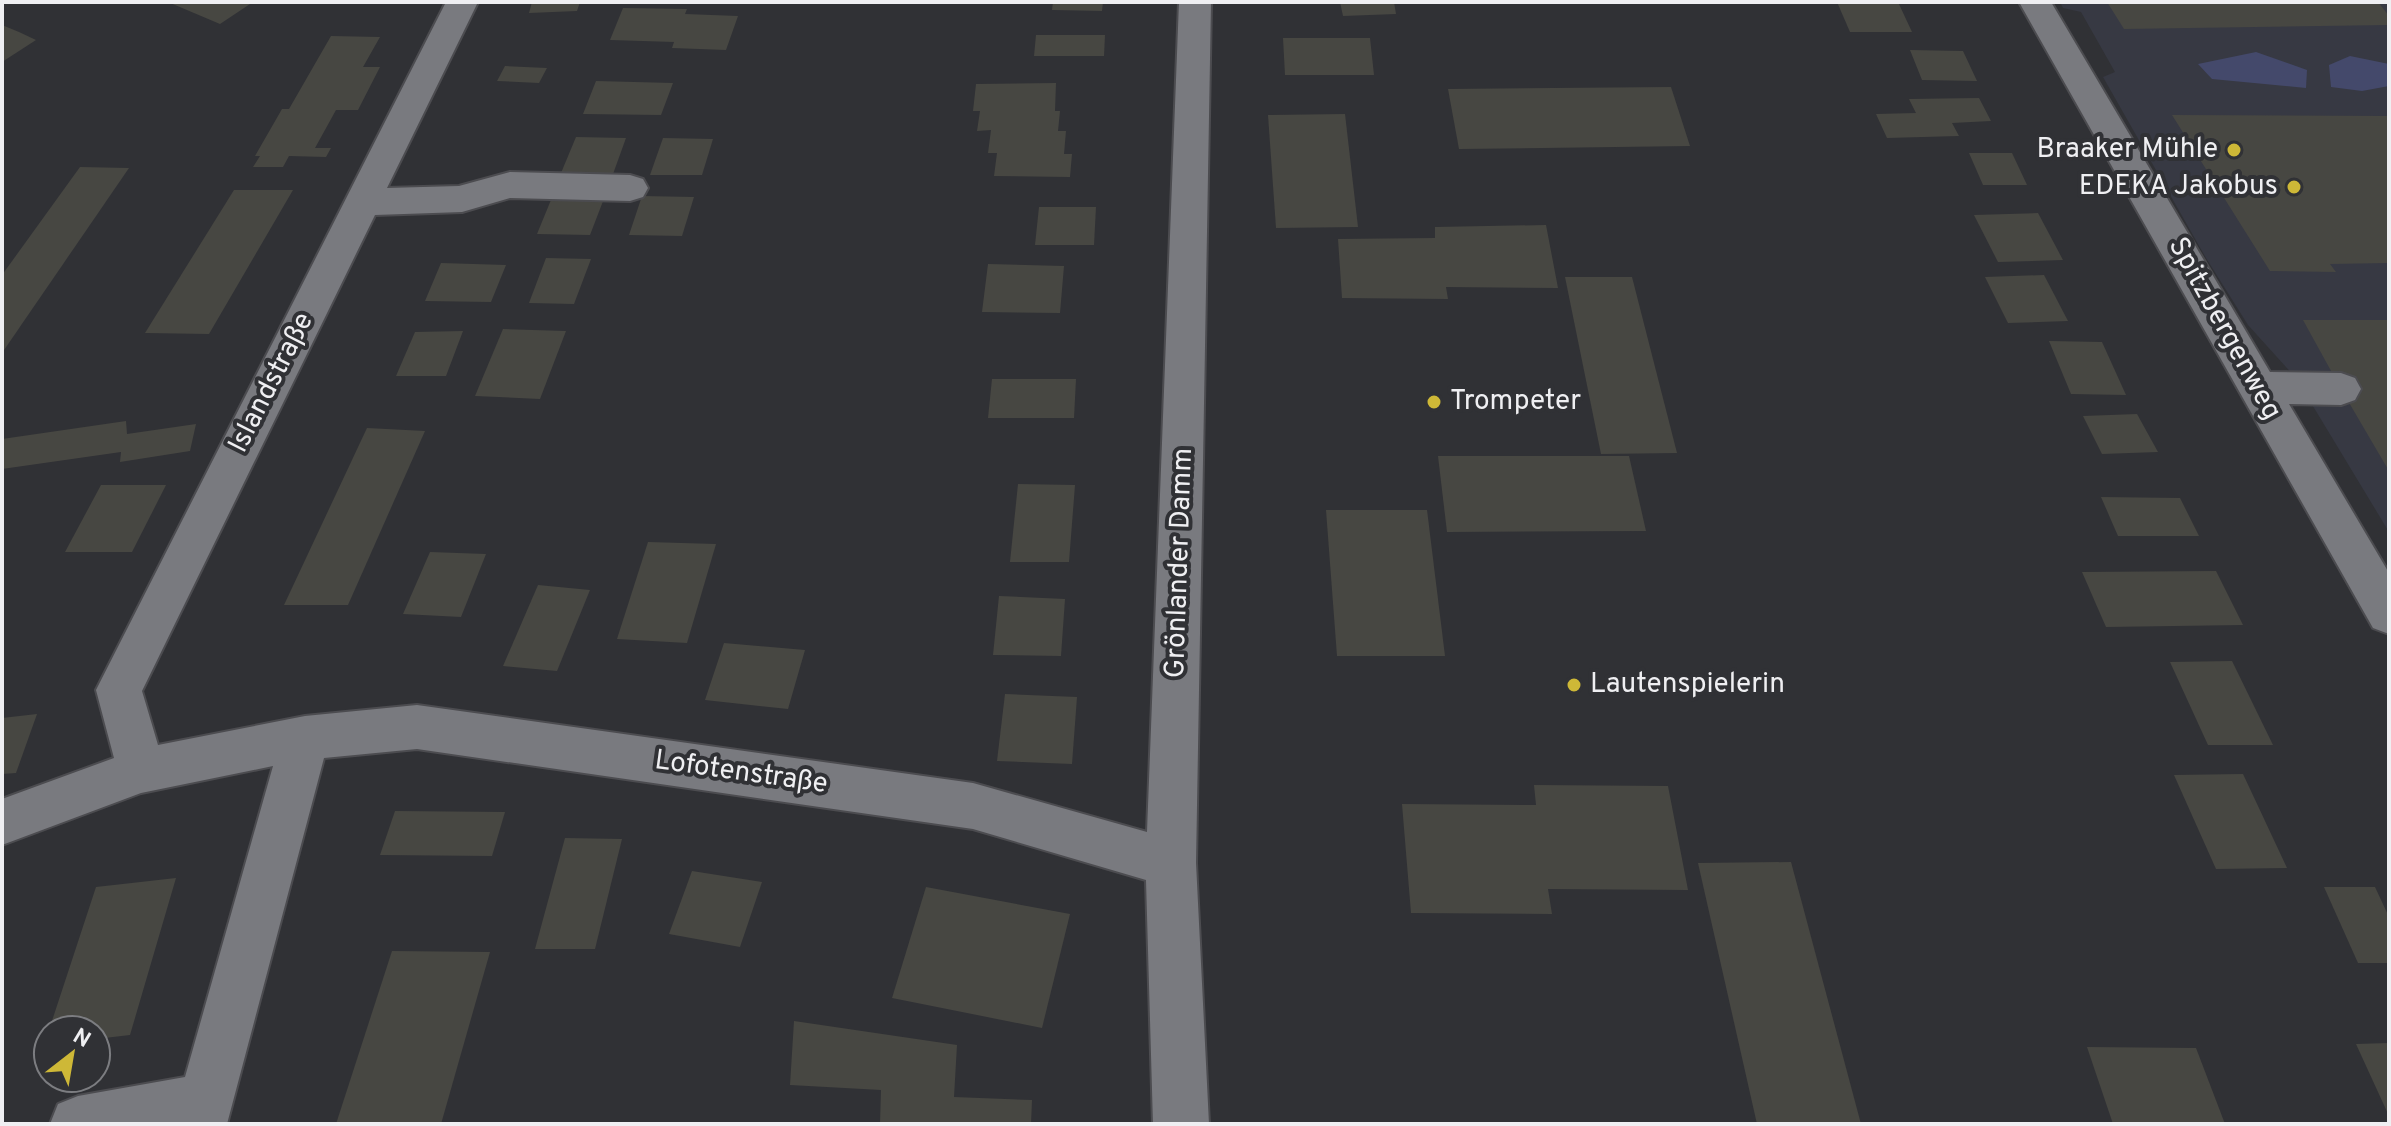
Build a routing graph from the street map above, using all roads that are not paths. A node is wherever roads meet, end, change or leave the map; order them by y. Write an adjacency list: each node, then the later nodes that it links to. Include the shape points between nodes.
1 (462, 2): 5 (street, Islandstraße)
2 (1195, 2): 12 (street, Grönlander Damm)
3 (2035, 2): 6 (street, Spitzbergenweg)
4 (630, 188): 5 (street, via 510,185 462,199)
5 (363, 202): 10 (street, Islandstraße, via 119,690)
6 (2257, 388): 7 (street); 8 (street, Spitzbergenweg)
7 (2341, 389)
8 (2389, 614)
9 (305, 738): 10 (street, Lofotenstraße); 12 (street, Lofotenstraße, via 417,727 973,806); 13 (street)
10 (141, 771): 11 (street, Lofotenstraße)
11 (2, 822)
12 (1171, 863): 15 (street, Grönlander Damm)
13 (202, 1112): 14 (street)
14 (78, 1124)
15 (1181, 1124)

